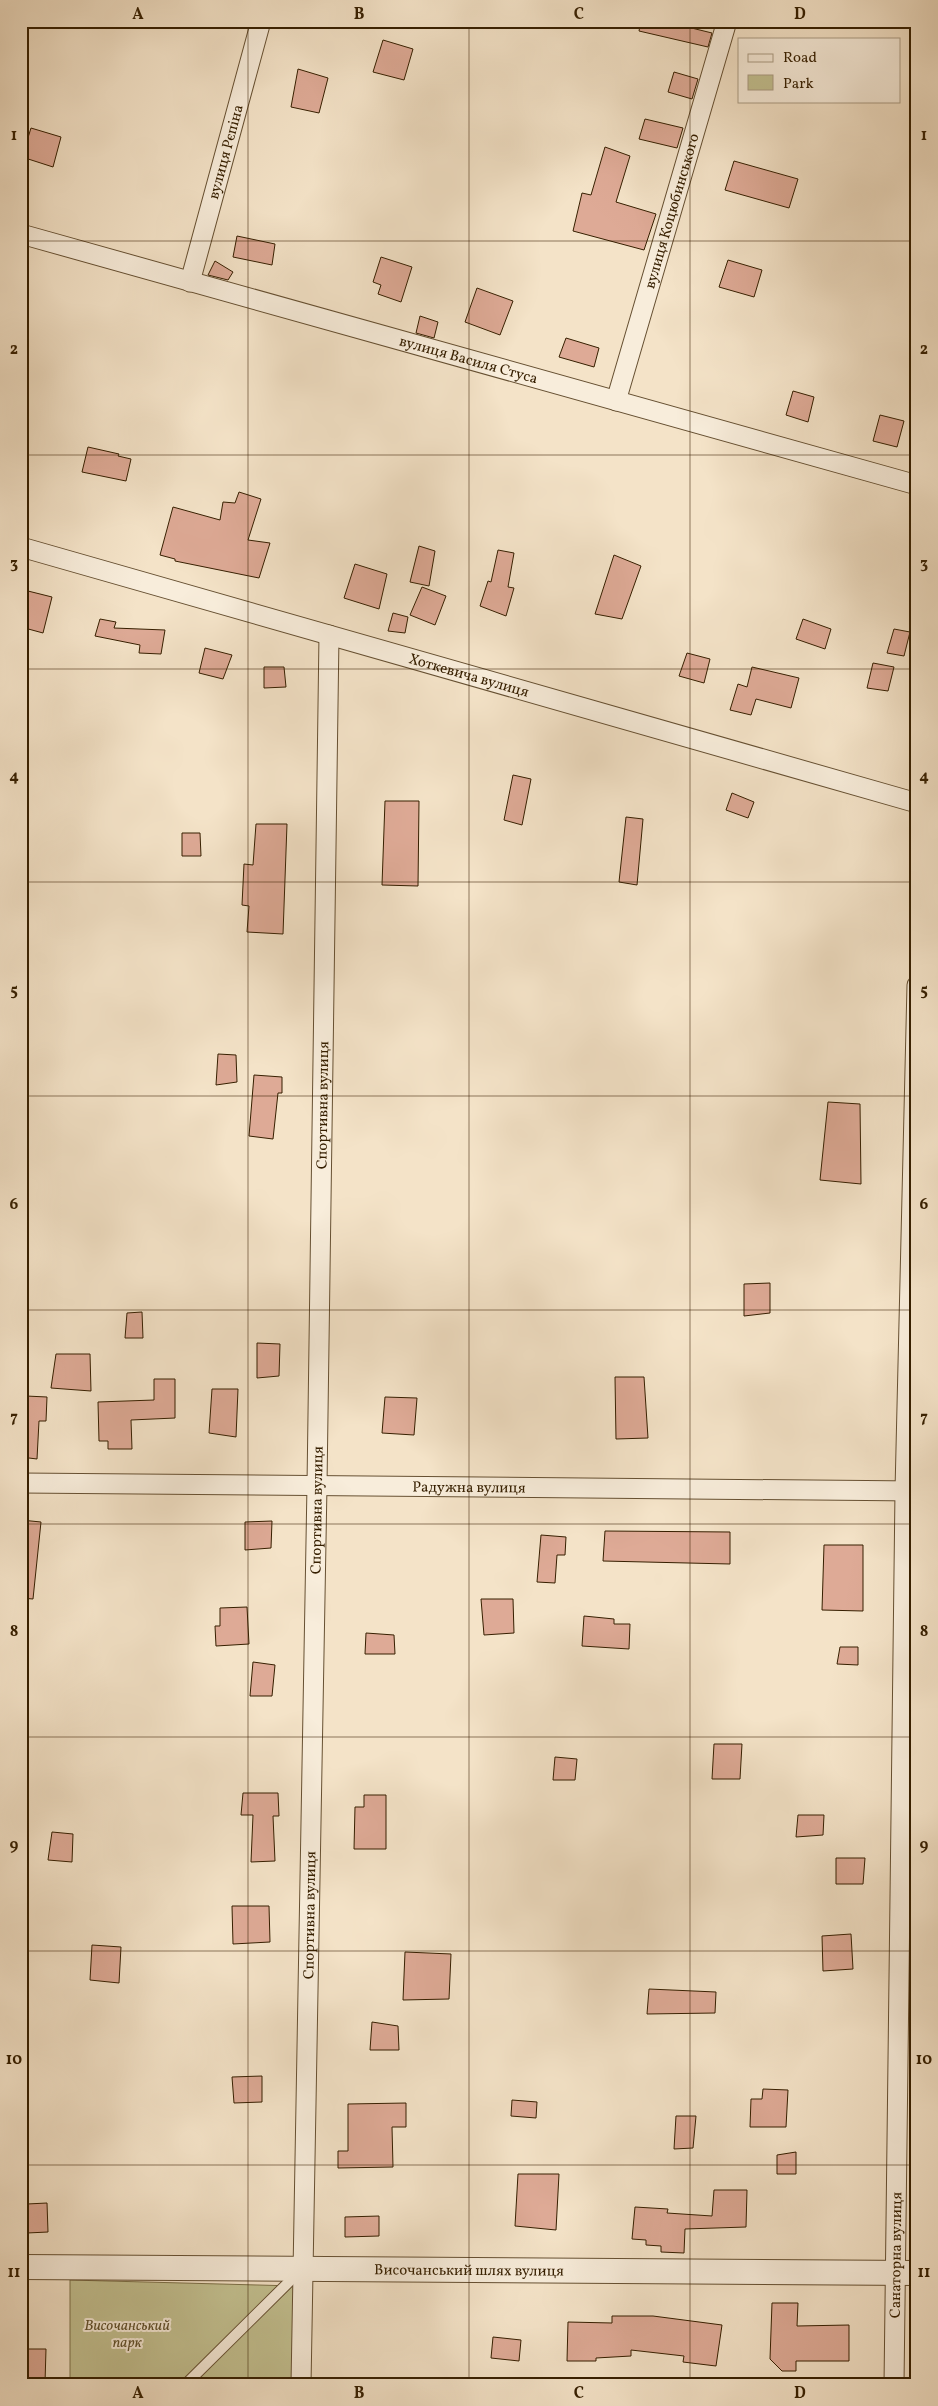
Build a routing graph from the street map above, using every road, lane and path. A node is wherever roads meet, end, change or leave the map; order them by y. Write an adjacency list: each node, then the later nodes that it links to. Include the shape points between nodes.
1 (262, 21): 4 (street, вулиця Рєпіна)
2 (727, 21): 5 (street, вулиця Коцюбинського)
3 (21, 234): 4 (street, вулиця Василя Стуса)
4 (190, 282): 5 (street, вулиця Василя Стуса)
5 (616, 401): 6 (street, вулиця Василя Стуса)
6 (917, 485)
7 (21, 547): 8 (street, Хоткевича вулиця)
8 (329, 635): 9 (street, Хоткевича вулиця); 12 (street, Спортивна вулиця)
9 (917, 803)
10 (917, 985): 13 (street, Санаторна вулиця)
11 (21, 1483): 12 (street, Радужна вулиця)
12 (317, 1485): 13 (street, Радужна вулиця); 15 (street, Спортивна вулиця)
13 (911, 1491): 16 (street, Санаторна вулиця)
14 (21, 2267): 15 (street, Височанський шлях вулиця)
15 (302, 2268): 16 (street, Височанський шлях вулиця); 17 (lane); 18 (street, Спортивна вулиця)
16 (907, 2272): 19 (street, Санаторна вулиця)
17 (185, 2385)
18 (301, 2385)
19 (894, 2385)

